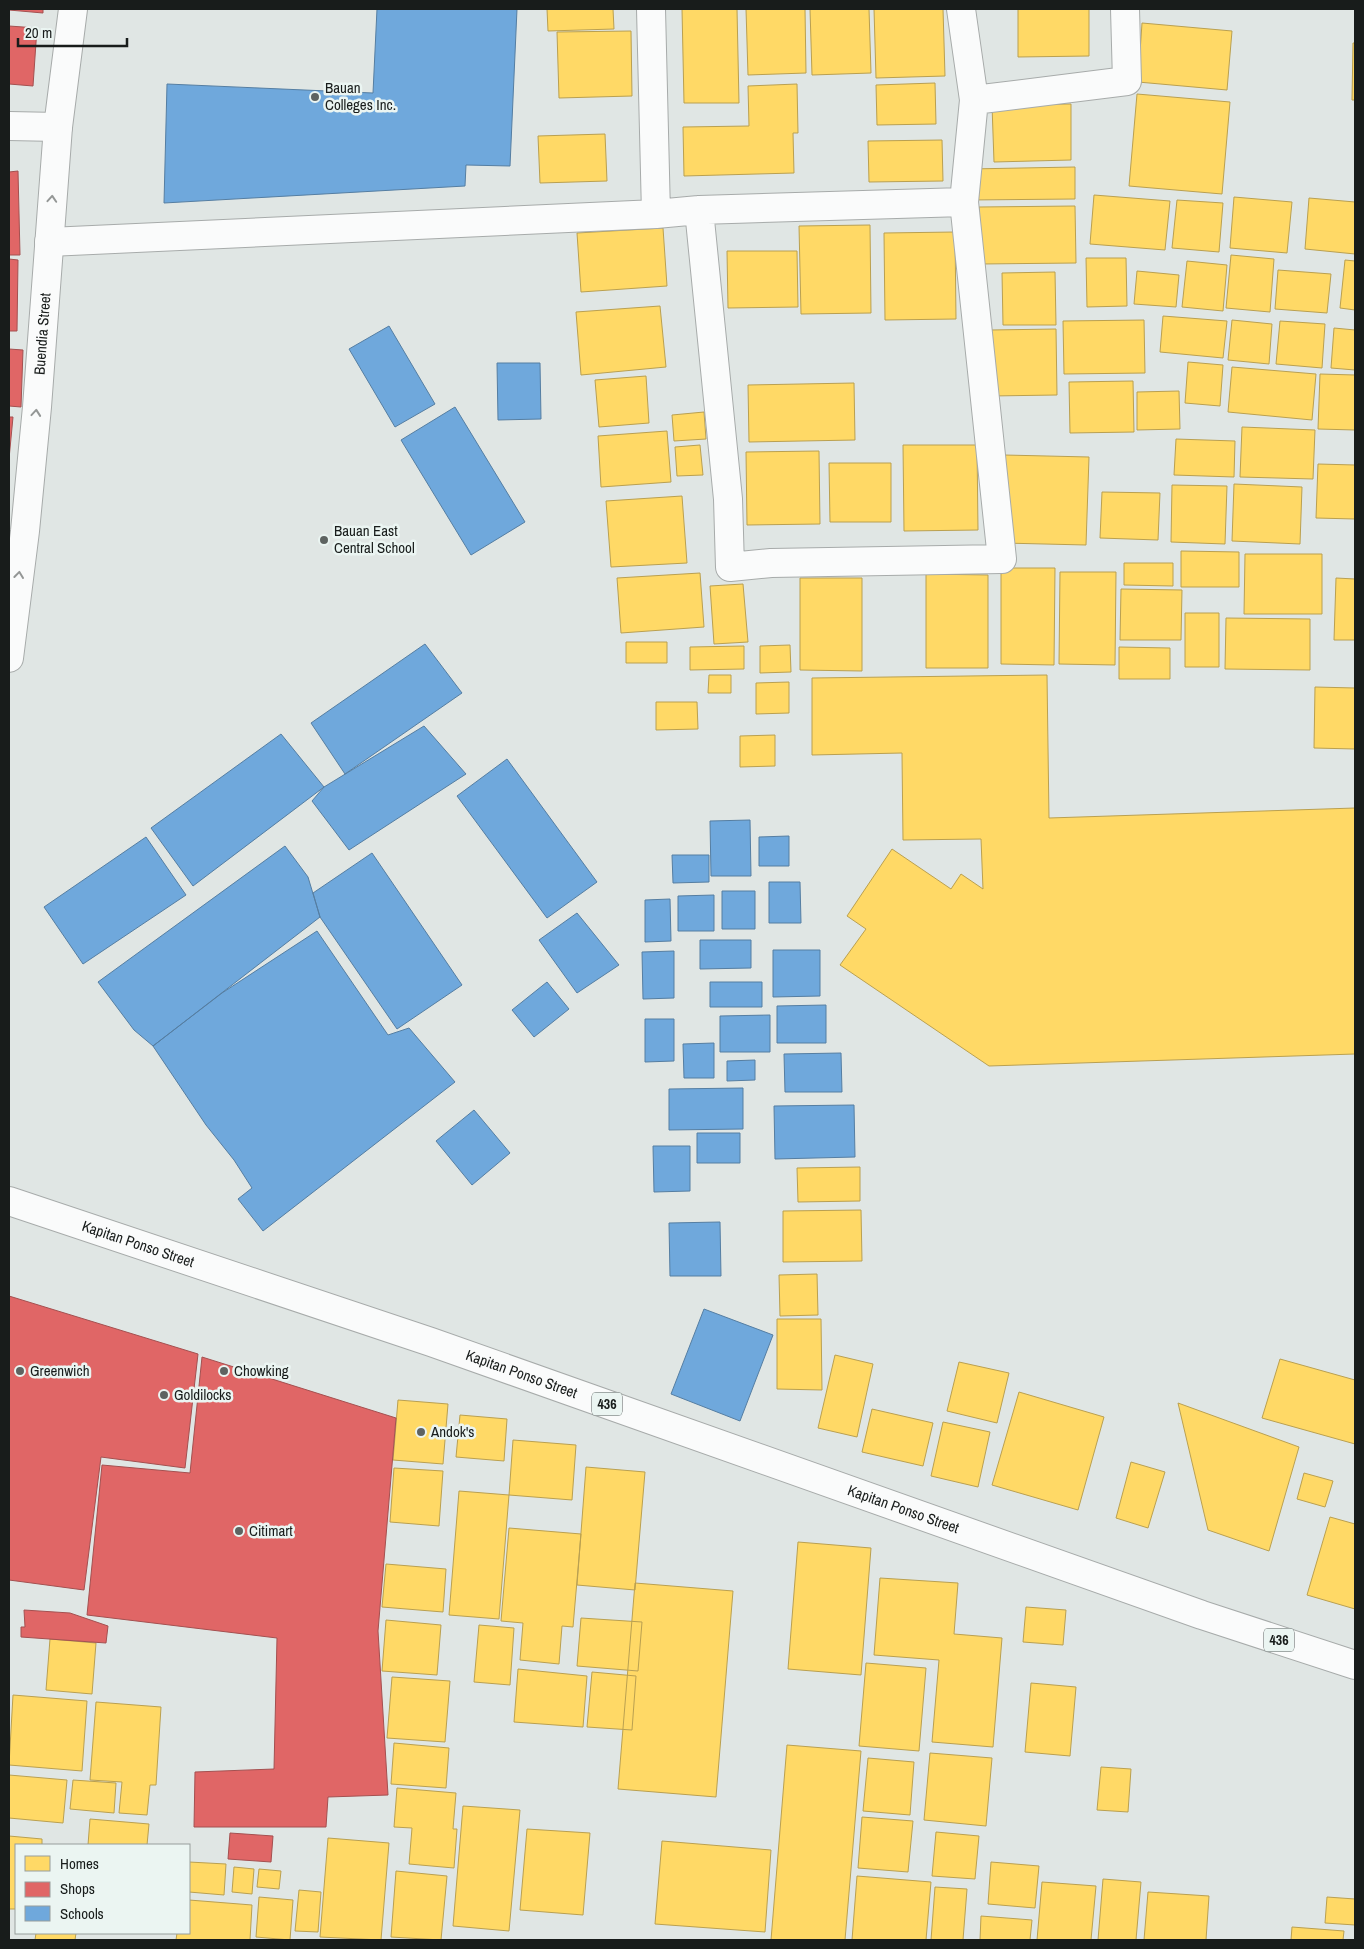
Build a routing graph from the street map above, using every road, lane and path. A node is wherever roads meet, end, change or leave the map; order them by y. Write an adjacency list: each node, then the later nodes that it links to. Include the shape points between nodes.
1 (73, 9): 7 (street, Buendia Street)
2 (651, 9): 10 (street)
3 (961, 9): 5 (street)
4 (1125, 9): 5 (street, via 1127,81)
5 (974, 100): 8 (street)
6 (9, 126): 7 (street)
7 (58, 127): 11 (street, Buendia Street, one-way to 7)
8 (964, 202): 9 (street); 9 (street, via 1002,559 771,563 730,567 728,499)
9 (699, 210): 10 (street)
10 (656, 214): 11 (street)
11 (49, 242): 12 (street, Buendia Street, one-way to 11, via 27,512)
12 (9, 658)
13 (9, 1201): 14 (street, Kapitan Ponso Street / 436, via 432,1342 1202,1615)
14 (1355, 1665)

